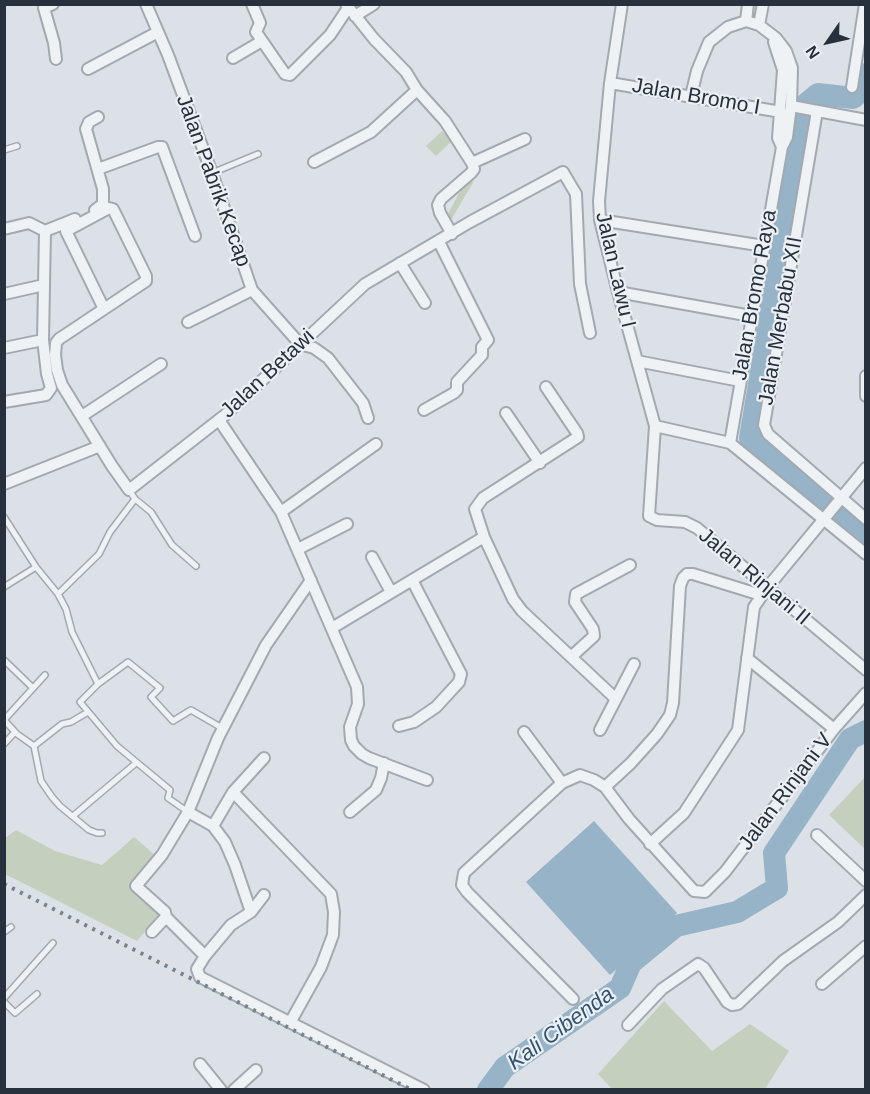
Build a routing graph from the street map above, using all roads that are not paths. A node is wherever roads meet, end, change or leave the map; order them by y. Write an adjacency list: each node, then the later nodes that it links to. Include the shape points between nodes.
1 (53, 4): 15 (street, via 44,8)
2 (146, 4): 12 (street, Jalan Pabrik Kecap)
3 (252, 4): 13 (street, via 260,22 256,32)
4 (374, 4): 9 (street)
5 (622, 4): 17 (street, Jalan Lawu I)
6 (748, 4): 10 (street)
7 (763, 4): 11 (street)
8 (865, 4): 18 (street)
9 (350, 9): 13 (street, via 290,75 285,74); 19 (street)
10 (746, 21): 11 (street, Jalan Bromo Raya); 20 (street, via 728,27 709,42)
11 (759, 26): 21 (street, Jalan Bromo Raya, via 769,32 776,46)
12 (158, 32): 16 (street); 32 (street, Jalan Pabrik Kecap)
13 (262, 41): 14 (street)
14 (233, 58)
15 (56, 59)
16 (88, 69)
17 (610, 82): 20 (street, Jalan Bromo I); 33 (street, Jalan Lawu I)
18 (852, 87)
19 (417, 90): 29 (street, via 371,132); 30 (street, via 445,121)
20 (691, 96): 21 (street, Jalan Bromo I)
21 (789, 108): 22 (street, Jalan Bromo I); 39 (street, Jalan Bromo Raya, via 778,138 782,147)
22 (814, 111): 24 (street, Jalan Bromo I); 73 (street, Jalan Merbabu XII, via 764,425 768,434)
23 (98, 117): 31 (street, via 86,129)
24 (866, 120)
25 (525, 139): 30 (street)
26 (17, 147): 27 (lane)
27 (4, 150)
28 (258, 154): 32 (lane)
29 (314, 162)
30 (472, 163): 36 (street, via 474,170 438,205)
31 (98, 169): 35 (street, via 103,204); 37 (street, via 162,147)
32 (212, 173): 42 (street, Jalan Pabrik Kecap)
33 (600, 220): 39 (street); 43 (street, Jalan Lawu I)
34 (4, 229): 35 (street, via 29,223)
35 (45, 231): 41 (street)
36 (452, 234): 38 (street, Jalan Betawi); 49 (street, Jalan Betawi, via 563,172 576,194 580,284)
37 (195, 237)
38 (439, 242): 40 (street, Jalan Betawi); 60 (street, via 488,340 482,347 482,356 457,382 457,390)
39 (764, 246): 47 (street, Jalan Bromo Raya)
40 (400, 262): 45 (street); 51 (street, Jalan Betawi, via 365,284)
41 (44, 285): 44 (street); 50 (street)
42 (252, 290): 48 (street); 51 (street, Jalan Pabrik Kecap)
43 (618, 292): 47 (street); 53 (street, Jalan Lawu I)
44 (4, 294)
45 (425, 303)
46 (104, 309): 46 (street, via 144,285 146,276 113,209 67,230 66,234); 62 (street, via 59,339 55,346 62,385)
47 (751, 316): 56 (street, Jalan Bromo Raya)
48 (188, 321)
49 (590, 333)
50 (43, 340): 52 (street); 59 (street, via 50,391)
51 (300, 344): 63 (street, via 328,358 363,403); 64 (street, Jalan Betawi)
52 (4, 348)
53 (637, 361): 56 (street); 65 (street, Jalan Lawu I)
54 (161, 364): 62 (street)
55 (866, 376): 58 (street)
56 (740, 381): 66 (street, Jalan Bromo Raya)
57 (546, 387): 69 (street, via 578,437)
58 (866, 396)
59 (4, 402)
60 (424, 411)
61 (506, 413): 69 (street)
62 (82, 416): 68 (street)
63 (369, 418)
64 (219, 420): 72 (street, Jalan Betawi); 74 (street)
65 (655, 426): 66 (street); 90 (street, Jalan Rinjani II, via 649,516 697,528)
66 (730, 443): 75 (street)
67 (376, 444): 74 (street)
68 (100, 446): 71 (street); 72 (street)
69 (540, 463): 79 (street, via 478,502 475,509)
70 (866, 468): 73 (street)
71 (4, 484)
72 (132, 494): 84 (lane, via 151,512 172,545); 91 (lane, via 99,554)
73 (839, 500): 75 (street); 77 (street)
74 (281, 512): 80 (street)
75 (826, 516): 81 (street); 90 (street)
76 (4, 517): 85 (lane)
77 (866, 519)
78 (346, 524): 80 (street)
79 (484, 537): 87 (street); 93 (street, via 513,599)
80 (298, 549): 86 (street)
81 (866, 554)
82 (372, 557): 89 (street)
83 (630, 565): 93 (street, via 576,594 576,602 594,636)
84 (196, 566)
85 (36, 567): 88 (lane); 91 (lane)
86 (311, 580): 92 (street); 106 (street, via 266,645)
87 (412, 580): 89 (street); 105 (street, via 460,674 459,682 436,707 414,722)
88 (4, 587)
89 (391, 592): 92 (street)
90 (764, 592): 94 (street, via 754,607); 97 (street, Jalan Rinjani II); 118 (street, via 693,574 683,578 670,715 638,756)
91 (58, 594): 99 (lane)
92 (332, 628): 115 (street, via 359,697 350,727 351,740 362,754)
93 (571, 657): 102 (street)
94 (747, 658): 107 (street); 126 (street, via 741,721 735,737 684,813)
95 (5, 661): 100 (lane)
96 (634, 664): 102 (street)
97 (866, 670)
98 (45, 675): 100 (lane)
99 (98, 684): 103 (lane, via 80,702); 106 (lane, via 128,662 160,688 151,697 173,721 190,710)
100 (33, 688): 104 (lane)
101 (866, 693): 107 (street, Jalan Rinjani V)
102 (616, 699): 108 (street)
103 (88, 712): 112 (lane, via 62,724); 114 (lane)
104 (4, 720): 109 (lane)
105 (399, 726)
106 (222, 728): 120 (street)
107 (834, 729): 126 (street, Jalan Rinjani V, via 708,891 694,891)
108 (600, 730)
109 (15, 732): 111 (lane); 112 (lane)
110 (524, 732): 117 (street)
111 (4, 744)
112 (34, 746): 122 (lane, via 41,781 56,802)
113 (264, 758): 119 (street)
114 (136, 763): 120 (lane, via 170,790 168,798); 122 (lane)
115 (384, 763): 116 (street); 121 (street, via 376,790)
116 (427, 780)
117 (562, 783): 118 (street, via 580,775); 140 (street, via 464,873 462,885)
118 (605, 787): 126 (street)
119 (233, 792): 123 (street); 142 (street, via 331,894 333,935 321,967)
120 (188, 812): 123 (street); 131 (street, via 162,855 136,886)
121 (350, 812)
122 (73, 816): 124 (lane, via 89,830)
123 (213, 826): 130 (street, via 229,850)
124 (102, 833)
125 (817, 835): 127 (street)
126 (650, 844)
127 (866, 881)
128 (264, 895): 130 (street)
129 (866, 895): 143 (street, via 738,1004 727,1002 698,964 662,989)
130 (251, 912): 137 (street, via 231,925)
131 (166, 917): 134 (street); 137 (street)
132 (11, 927): 133 (lane)
133 (4, 932)
134 (152, 932)
135 (53, 943): 141 (lane)
136 (866, 946): 138 (street)
137 (205, 956): 142 (street, via 197,969 200,977)
138 (822, 984)
139 (37, 993): 141 (lane, via 15,1013)
140 (573, 999)
141 (4, 1000)
142 (291, 1021): 148 (street)
143 (628, 1025)
144 (200, 1064): 146 (street)
145 (256, 1070): 147 (street)
146 (221, 1089)
147 (234, 1089)
148 (424, 1089)

